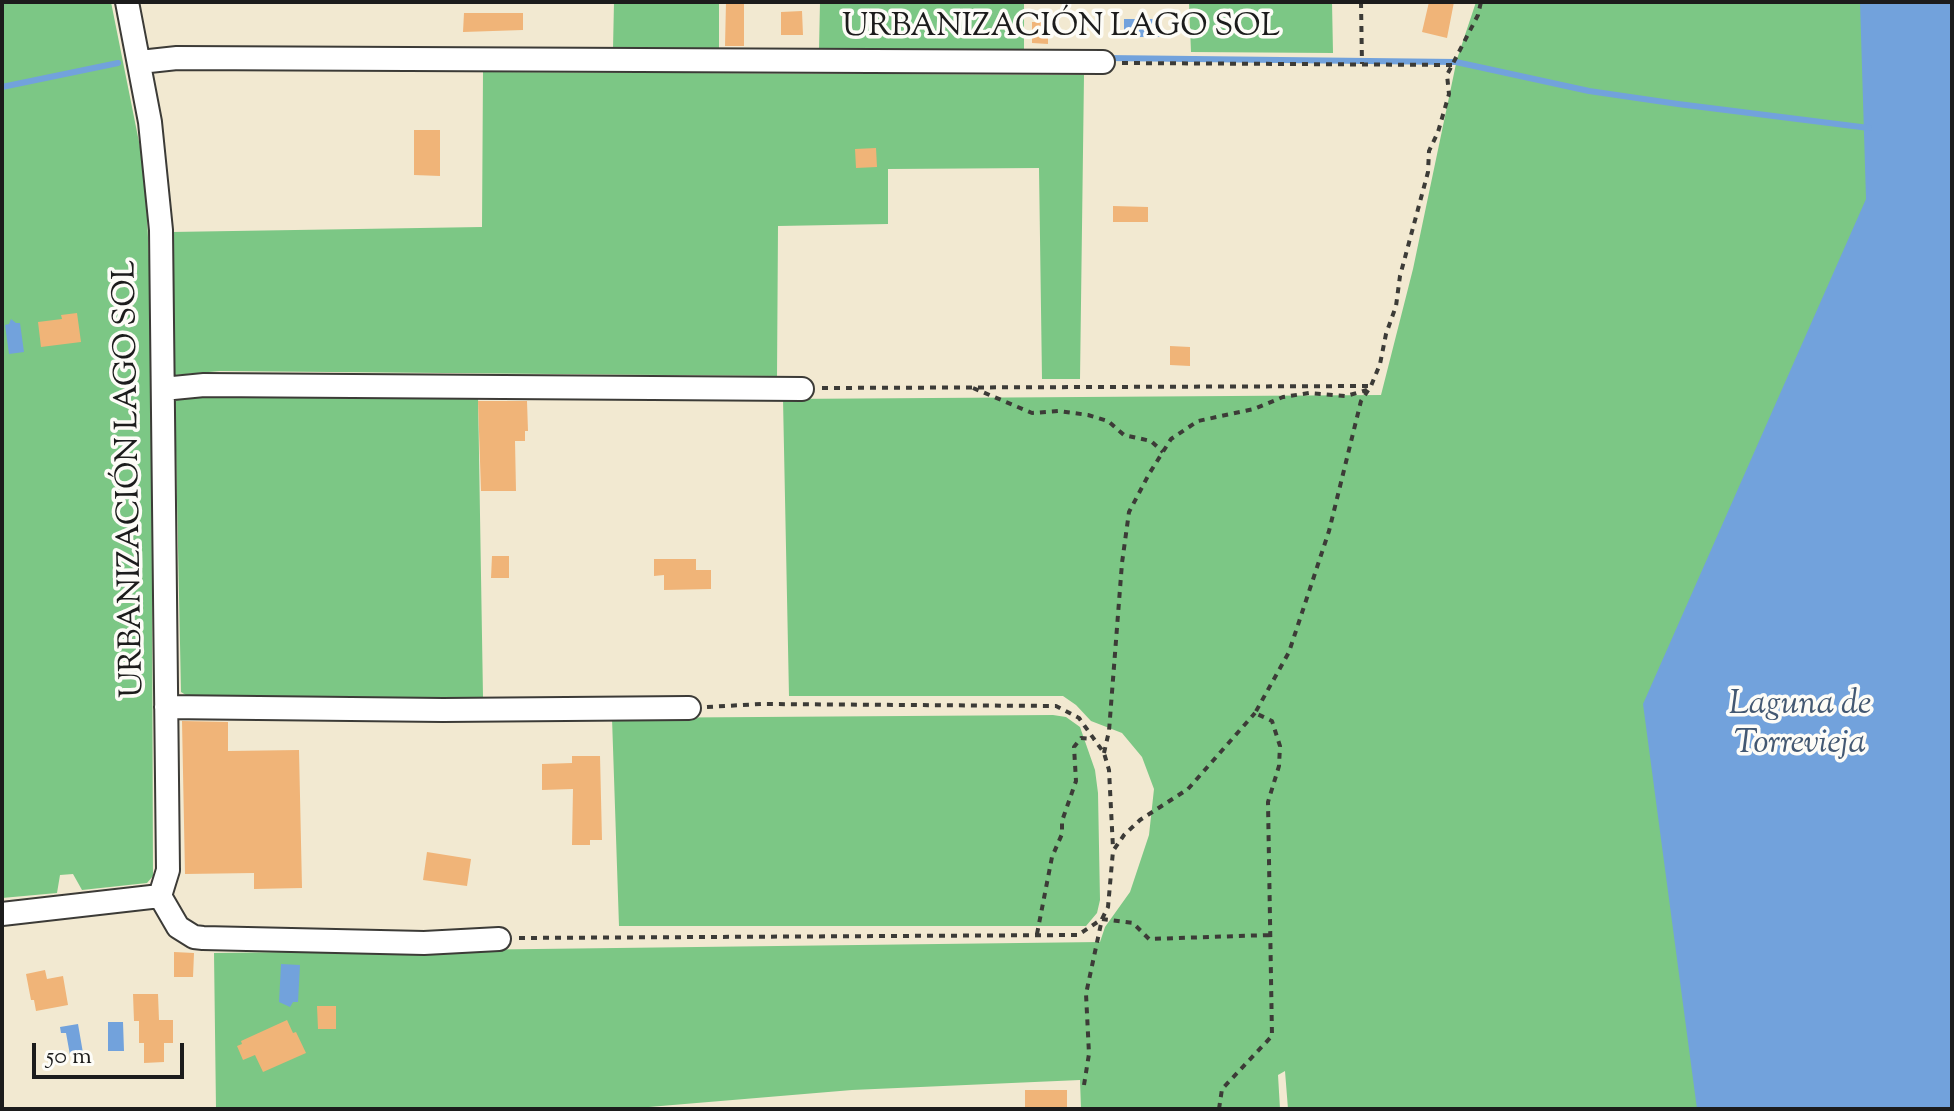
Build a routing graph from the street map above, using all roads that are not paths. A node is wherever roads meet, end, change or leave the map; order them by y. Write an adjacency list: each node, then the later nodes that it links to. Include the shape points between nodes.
1 (127, 2): 2 (street, URBANIZACIÓN LAGO SOL)
2 (140, 62): 3 (street, URBANIZACIÓN LAGO SOL); 4 (street, URBANIZACIÓN LAGO SOL, via 157,170)
3 (1103, 62)
4 (163, 389): 5 (street); 6 (street, URBANIZACIÓN LAGO SOL)
5 (802, 389)
6 (166, 707): 7 (street); 8 (street, URBANIZACIÓN LAGO SOL, via 168,870)
7 (689, 708)
8 (160, 896): 9 (street); 10 (street, via 178,927 194,937 424,943)
9 (2, 914)
10 (499, 939)

